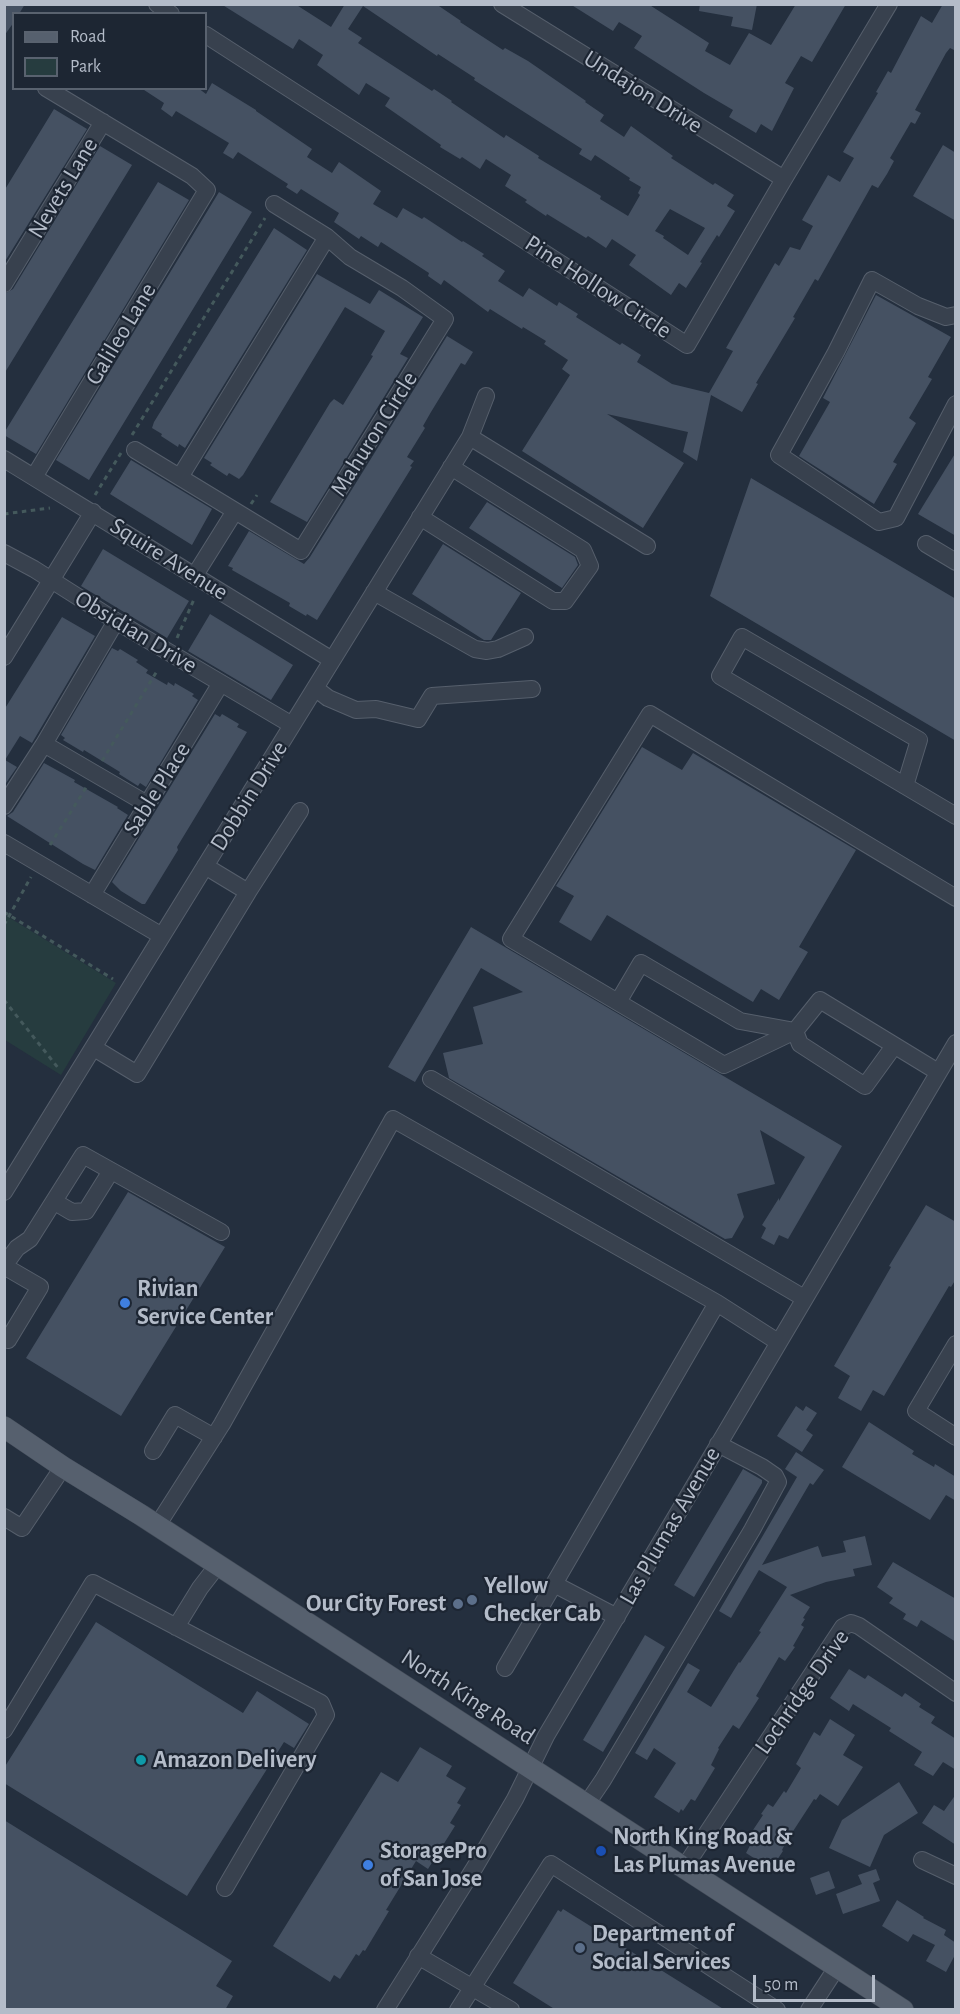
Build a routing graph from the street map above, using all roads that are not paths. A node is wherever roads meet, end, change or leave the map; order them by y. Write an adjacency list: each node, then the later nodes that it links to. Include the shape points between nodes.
1 (502, 4): 6 (street, Undajon Drive)
2 (889, 4): 6 (street, Pine Hollow Circle)
3 (207, 36): 6 (street, Pine Hollow Circle, via 687,345)
4 (49, 90): 5 (street)
5 (103, 122): 9 (street, Nevets Lane); 17 (street, Galileo Lane, via 192,176 207,190)
6 (784, 179)
7 (274, 204): 8 (street, Mahuron Circle)
8 (327, 237): 18 (street); 19 (street, Mahuron Circle, via 350,257 445,319 301,551)
9 (4, 284)
10 (956, 315): 12 (street, via 946,317 918,306 872,280 779,454 879,522 896,518)
11 (486, 396): 13 (street, Dobbin Drive)
12 (956, 404)
13 (470, 437): 16 (street, Dobbin Drive); 23 (street)
14 (131, 443): 18 (street, Mahuron Circle)
15 (4, 459): 17 (street, Squire Avenue)
16 (451, 466): 21 (street, Dobbin Drive); 21 (street, via 583,550 590,566 565,601 552,601)
17 (34, 477): 20 (street, Squire Avenue)
18 (180, 477): 19 (street, Mahuron Circle)
19 (236, 511): 26 (street)
20 (93, 512): 26 (street, Squire Avenue); 27 (street)
21 (420, 517): 28 (street, Dobbin Drive)
22 (926, 544): 25 (street)
23 (647, 546)
24 (4, 553): 27 (street, Obsidian Drive)
25 (956, 562)
26 (195, 576): 32 (street, Squire Avenue)
27 (51, 581): 29 (street, Obsidian Drive); 31 (street)
28 (374, 592): 30 (street, via 474,649 498,649); 32 (street, Dobbin Drive)
29 (116, 621): 33 (street, Obsidian Drive); 37 (street)
30 (525, 637)
31 (4, 657)
32 (332, 660): 34 (street, Dobbin Drive)
33 (221, 683): 36 (street, Obsidian Drive); 39 (street, Sable Place)
34 (315, 688): 35 (street, via 356,710 376,709 418,719 432,696); 36 (street, Dobbin Drive)
35 (532, 689)
36 (292, 725): 44 (street, Dobbin Drive)
37 (44, 744): 39 (street); 40 (street)
38 (905, 786): 38 (street, via 720,676 742,637 919,740); 42 (street)
39 (147, 804): 46 (street, Sable Place)
40 (4, 806)
41 (300, 812): 45 (street)
42 (956, 816)
43 (4, 843): 46 (street)
44 (205, 866): 45 (street); 48 (street, Dobbin Drive)
45 (248, 892): 53 (street, via 137,1074)
46 (92, 895): 48 (street)
47 (956, 898): 49 (street, via 650,714 511,939)
48 (162, 936): 53 (street, Dobbin Drive)
49 (618, 1002): 50 (street, via 724,1065); 50 (street, via 641,963 740,1021)
50 (795, 1031): 52 (street, via 820,1000); 52 (street, via 800,1044 865,1086)
51 (956, 1043): 54 (street, Las Plumas Avenue)
52 (890, 1044): 54 (street)
53 (93, 1048): 57 (street, Dobbin Drive)
54 (938, 1072): 61 (street, Las Plumas Avenue)
55 (430, 1079): 61 (street)
56 (111, 1170): 58 (street, via 86,1211 72,1212); 58 (street, via 83,1155); 59 (street)
57 (4, 1192)
58 (55, 1202): 60 (street)
59 (220, 1232)
60 (7, 1265): 63 (street, via 40,1287 8,1340)
61 (804, 1298): 64 (street, Las Plumas Avenue)
62 (717, 1303): 64 (street); 67 (street, via 393,1119); 75 (street)
63 (4, 1337)
64 (778, 1342): 69 (street, Las Plumas Avenue)
65 (956, 1344): 68 (street, via 916,1411)
66 (4, 1427): 71 (main road, North King Road)
67 (214, 1437): 70 (street, via 175,1415); 73 (street)
68 (956, 1437)
69 (718, 1444): 76 (street, Las Plumas Avenue); 82 (street, via 762,1467 778,1482)
70 (153, 1451)
71 (63, 1467): 72 (street, via 22,1528); 73 (main road, North King Road)
72 (4, 1517)
73 (158, 1526): 74 (main road, North King Road)
74 (217, 1566): 77 (street); 81 (main road, North King Road)
75 (554, 1584): 76 (street); 78 (street)
76 (617, 1617): 81 (street, Las Plumas Avenue)
77 (176, 1627): 80 (street, via 93,1583); 86 (street, via 321,1703 326,1715)
78 (505, 1668)
79 (956, 1693): 84 (street, Lochridge Drive, via 859,1626 851,1623 843,1627)
80 (4, 1730)
81 (530, 1769): 82 (main road, North King Road); 87 (street, Las Plumas Avenue, via 481,1857)
82 (586, 1805): 84 (main road, North King Road)
83 (922, 1860): 85 (street)
84 (684, 1868): 88 (main road, North King Road)
85 (956, 1876)
86 (225, 1888)
87 (418, 1956): 89 (street); 90 (street, Las Plumas Avenue)
88 (837, 1967): 94 (street); 95 (main road, North King Road)
89 (472, 1986): 91 (street); 92 (street); 93 (street, via 551,1864)
90 (385, 2010)
91 (458, 2010)
92 (512, 2010)
93 (777, 2010)
94 (809, 2010)
95 (903, 2010)

